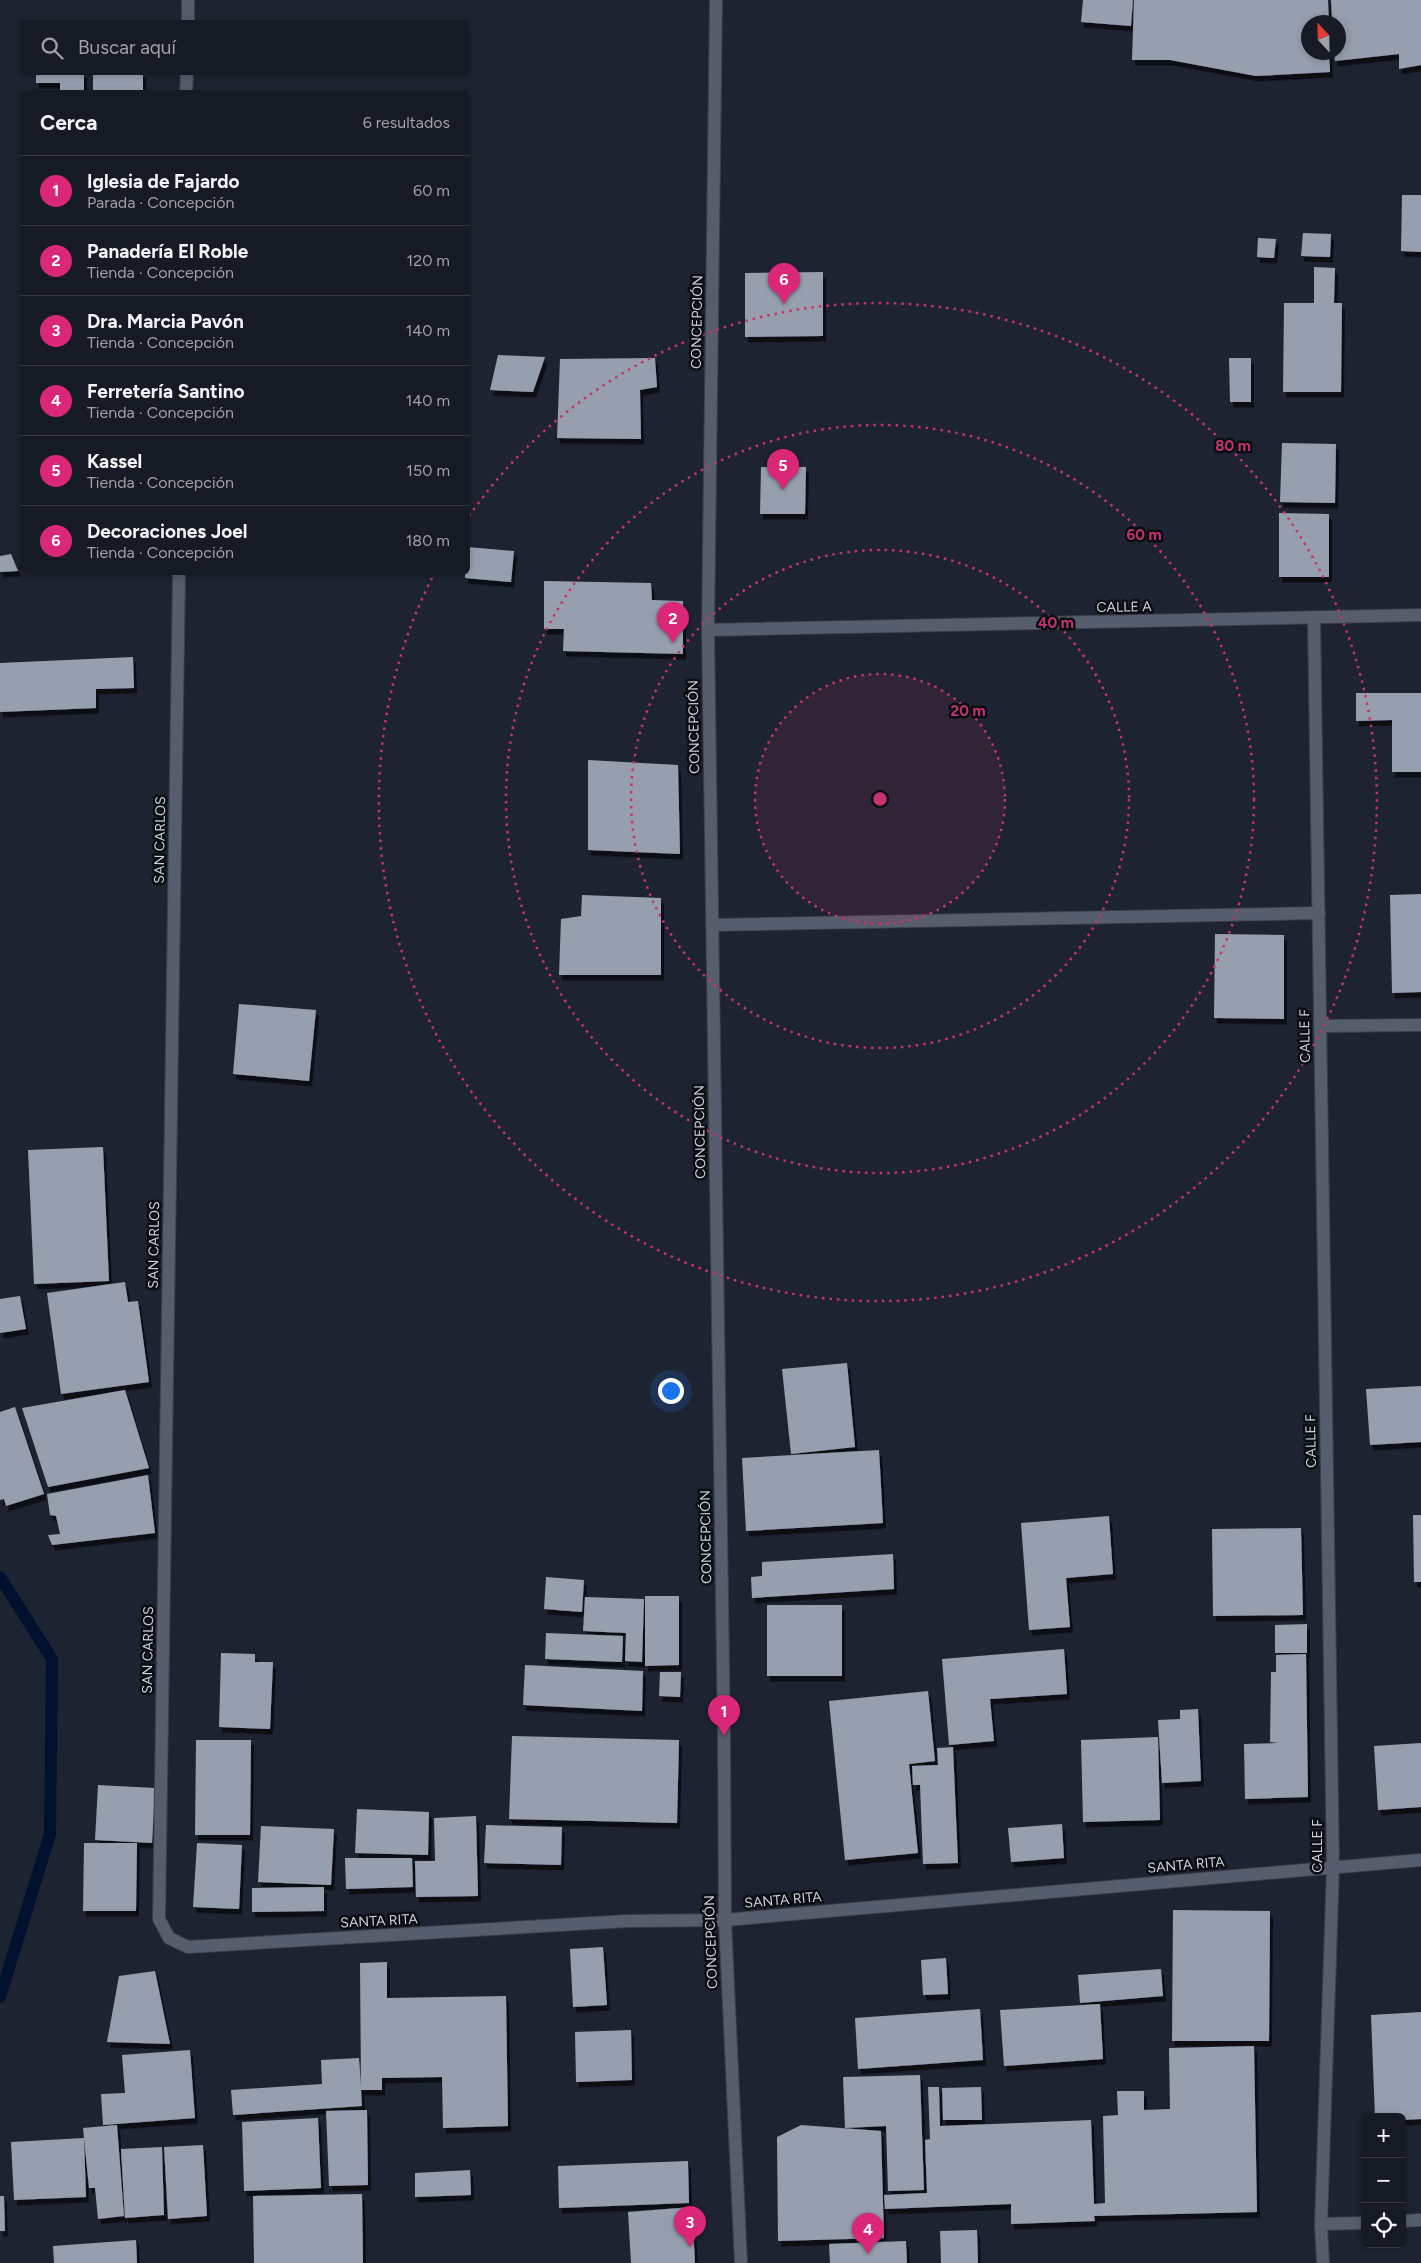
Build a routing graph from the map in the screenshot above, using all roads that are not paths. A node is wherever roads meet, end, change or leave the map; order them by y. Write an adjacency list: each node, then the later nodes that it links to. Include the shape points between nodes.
1 (188, 0): 3 (street)
2 (716, 0): 9 (street, CONCEPCIÓN)
3 (188, 20)
4 (187, 75): 5 (street)
5 (186, 90)
6 (179, 575): 16 (street, SAN CARLOS)
7 (1421, 615): 8 (street, CALLE A)
8 (1314, 619): 9 (street, CALLE A); 10 (street, CALLE F)
9 (708, 630): 11 (street, CONCEPCIÓN)
10 (1319, 913): 11 (street); 13 (street, CALLE F)
11 (712, 925): 17 (street, CONCEPCIÓN)
12 (1421, 1025): 13 (street)
13 (1320, 1026): 15 (street, CALLE F)
14 (1421, 1860): 15 (street, SANTA RITA)
15 (1333, 1867): 17 (street, SANTA RITA); 21 (street, CALLE F)
16 (159, 1919): 17 (street, SANTA RITA, via 169,1938 188,1947 628,1921)
17 (725, 1920): 22 (street, CONCEPCIÓN)
18 (1421, 2220): 19 (street)
19 (1406, 2221)
20 (1361, 2222): 21 (street)
21 (1321, 2224): 23 (street, CALLE F)
22 (741, 2263)
23 (1322, 2263)

